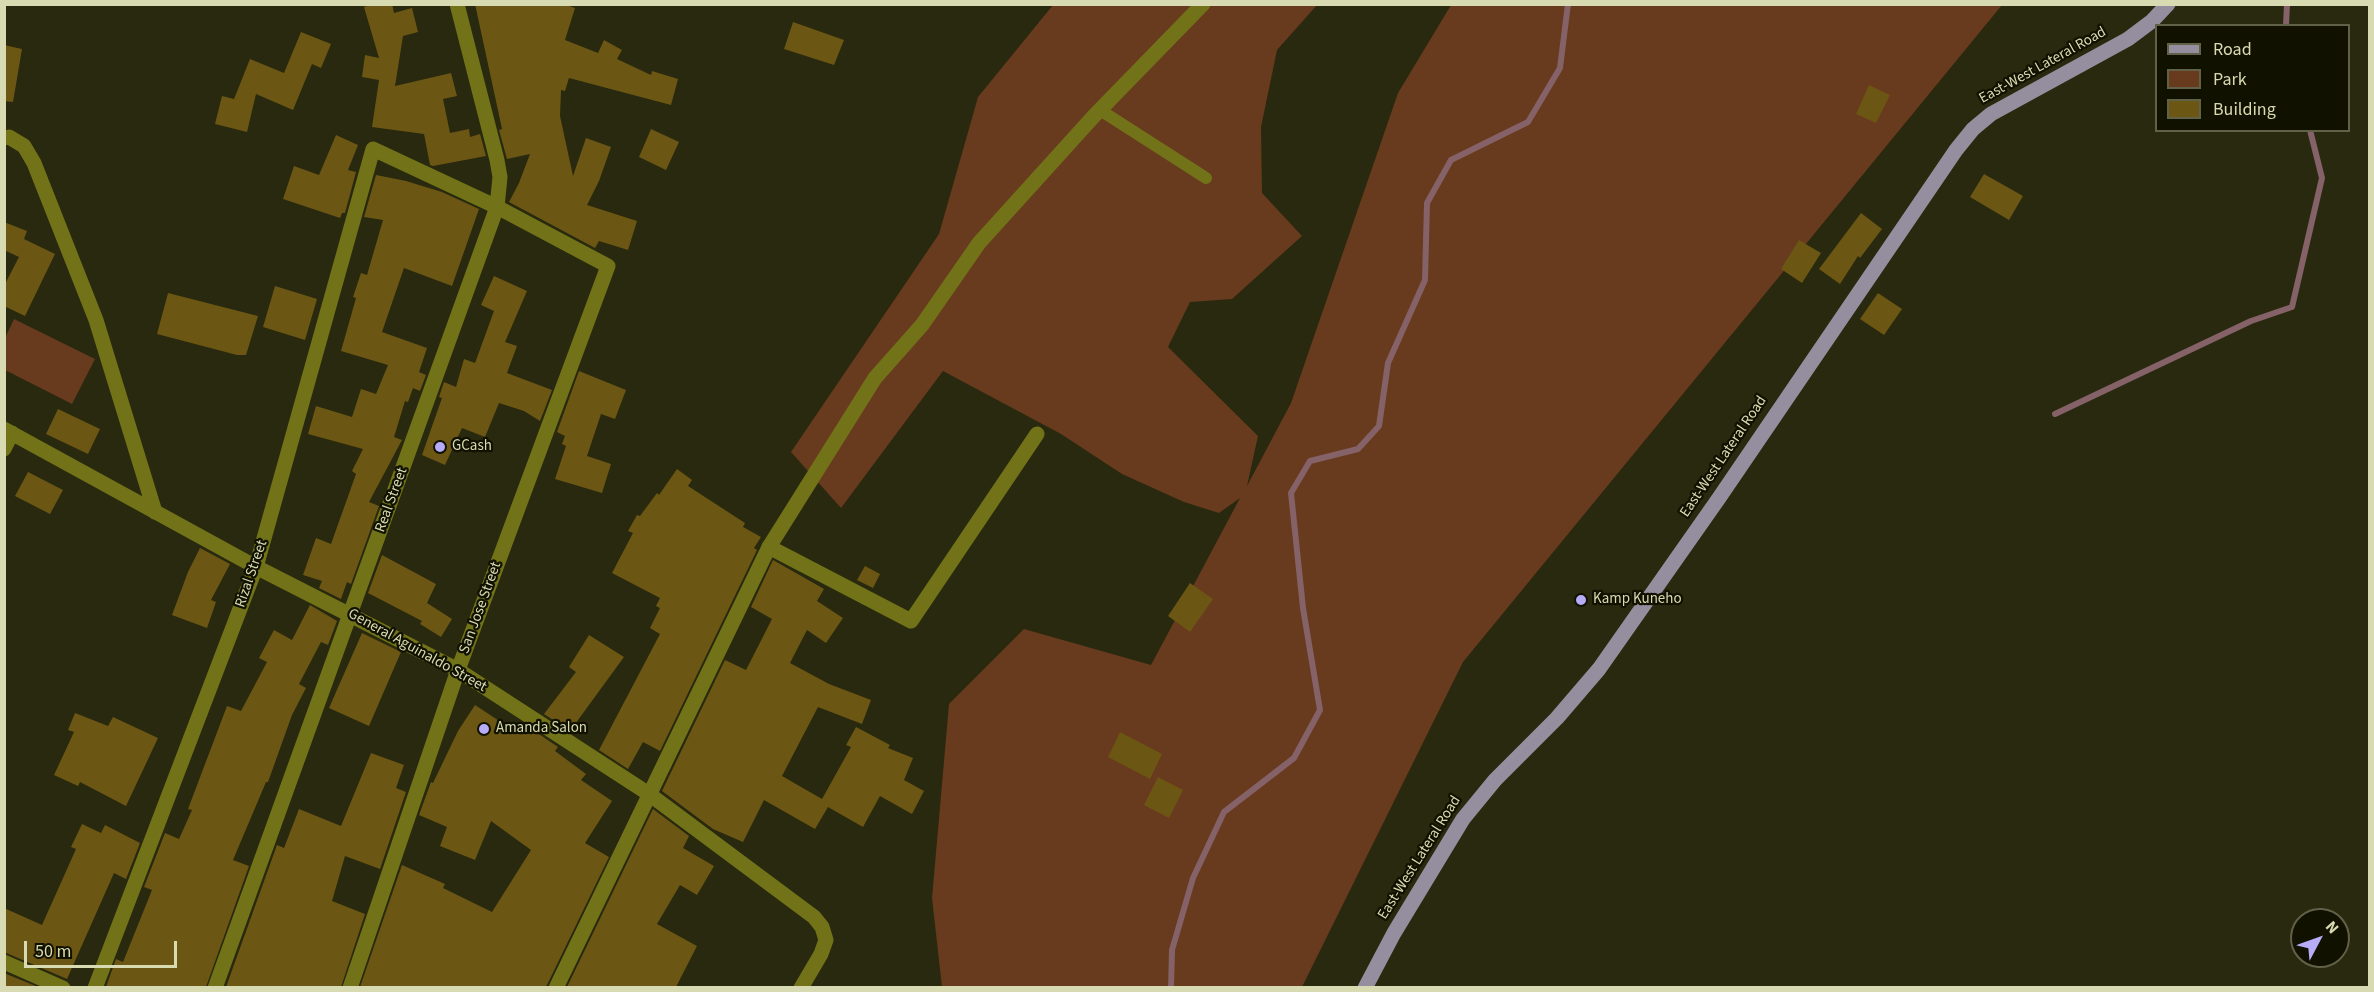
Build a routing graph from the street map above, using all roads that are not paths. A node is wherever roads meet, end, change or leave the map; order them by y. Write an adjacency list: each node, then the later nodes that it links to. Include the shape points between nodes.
1 (457, 4): 7 (street, Real Street, via 497,160)
2 (1203, 4): 4 (street)
3 (2168, 4): 24 (main road, East-West Lateral Road, via 2128,39 1991,114 1973,129 1599,669 1463,819)
4 (1100, 110): 6 (lane); 12 (street, via 979,243 922,325 875,378)
5 (7, 137): 11 (street, via 24,146 34,163 96,320)
6 (1206, 178)
7 (497, 207): 13 (street, Rizal Street, via 373,149); 14 (street, Real Street); 15 (street, San Jose Street, via 608,266)
8 (8, 431): 10 (street); 11 (street, General Aguinaldo Street)
9 (1037, 434): 12 (street, via 911,621)
10 (4, 449)
11 (155, 512): 13 (street, General Aguinaldo Street)
12 (769, 547): 16 (street)
13 (256, 567): 14 (street, General Aguinaldo Street); 19 (street, Rizal Street)
14 (351, 614): 15 (street, General Aguinaldo Street); 20 (street, Real Street)
15 (458, 670): 16 (street, General Aguinaldo Street); 21 (street, San Jose Street)
16 (649, 794): 22 (street); 23 (street, General Aguinaldo Street, via 822,927 826,940)
17 (4, 962): 18 (street)
18 (63, 987)
19 (95, 987)
20 (215, 987)
21 (350, 987)
22 (556, 987)
23 (801, 987)
24 (1365, 987)

